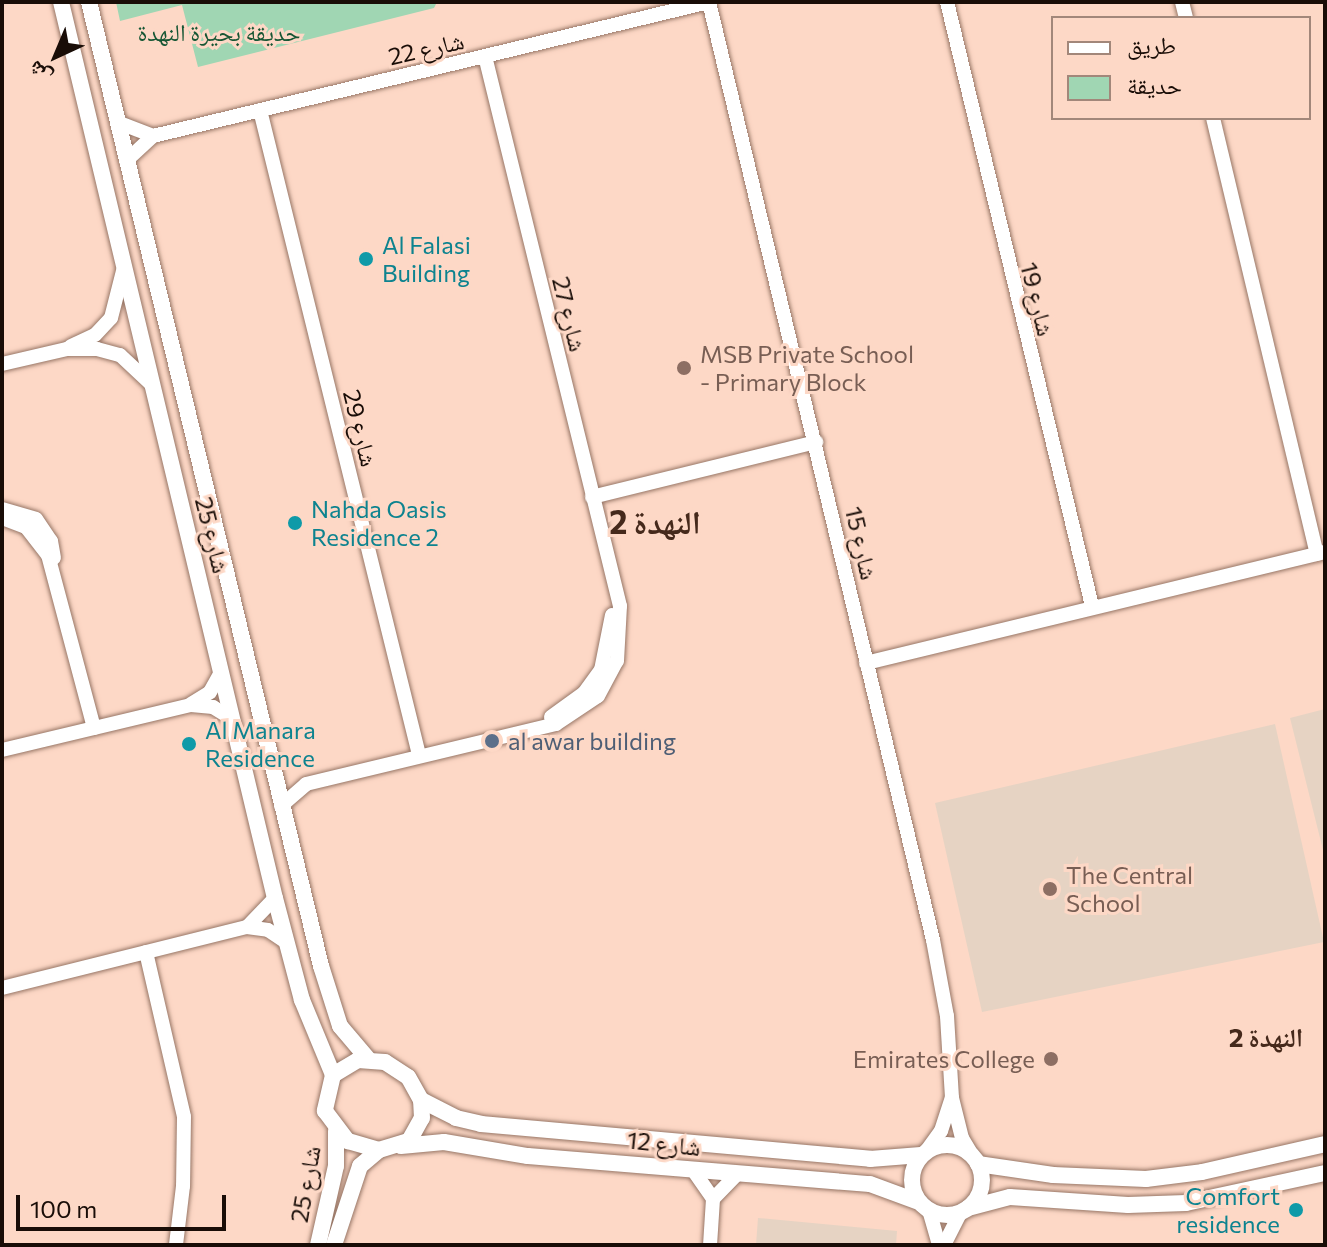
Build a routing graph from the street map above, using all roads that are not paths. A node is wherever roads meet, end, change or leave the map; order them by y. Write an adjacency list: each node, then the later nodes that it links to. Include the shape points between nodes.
1 (61, 2): 11 (street, شارع 25)
2 (89, 2): 8 (street, شارع 25)
3 (709, 2): 5 (street, شارع 22); 15 (street, شارع 15)
4 (947, 2): 21 (street, شارع 19)
5 (485, 56): 6 (street, شارع 22); 16 (street, شارع 27)
6 (260, 110): 9 (street, شارع 22); 28 (street, شارع 29)
7 (1213, 120): 19 (street)
8 (117, 122): 9 (street); 10 (street, شارع 25)
9 (153, 136): 10 (street, شارع 22)
10 (126, 161): 29 (street, شارع 25)
11 (124, 267): 12 (street, via 111,318 95,335); 14 (street, شارع 25)
12 (67, 349): 13 (street); 14 (street, via 120,355)
13 (3, 361)
14 (152, 386): 23 (street, شارع 25)
15 (816, 442): 16 (street); 22 (street, شارع 15)
16 (592, 497): 28 (street, شارع 27, via 612,582 612,635 601,670 567,708 516,732)
17 (2, 509): 20 (street, via 21,510 42,526 51,541)
18 (2, 518): 20 (street, via 35,535)
19 (1321, 553): 21 (street)
20 (53, 567): 26 (street)
21 (1092, 606): 22 (street)
22 (866, 663): 39 (street, شارع 15, via 940,971)
23 (221, 672): 24 (street, via 210,692); 25 (street, شارع 25)
24 (191, 705): 25 (street, via 213,707); 26 (street)
25 (232, 719): 32 (street, شارع 25)
26 (94, 728): 27 (street)
27 (2, 750)
28 (419, 755): 30 (street, شارع 27)
29 (274, 775): 30 (street); 31 (street, شارع 25)
30 (306, 784): 31 (street, شارع 27)
31 (281, 806): 37 (street, شارع 25, via 336,1015)
32 (275, 898): 33 (street); 34 (street, شارع 25)
33 (247, 927): 34 (street, via 268,930); 35 (street)
34 (286, 942): 38 (street, شارع 25)
35 (146, 952): 36 (street); 53 (street, via 184,1117)
36 (2, 988)
37 (368, 1059): 38 (street); 40 (street, via 401,1071)
38 (333, 1075): 41 (street, via 324,1103)
39 (952, 1098): 45 (street, شارع 15, via 941,1131); 46 (street, شارع 15, via 962,1138)
40 (421, 1100): 43 (street, via 420,1126); 45 (street, شارع 12, via 481,1124 870,1159)
41 (336, 1131): 44 (street, via 356,1145); 54 (street, شارع 25, via 336,1166)
42 (1325, 1144): 46 (street, via 1164,1178 1053,1175)
43 (401, 1146): 44 (street); 47 (street, شارع 12, via 444,1142 528,1156)
44 (379, 1150): 55 (street, شارع 25, via 352,1181)
45 (924, 1153): 46 (street, via 956,1146); 51 (street, via 911,1178)
46 (975, 1160): 52 (street, via 980,1192)
47 (693, 1170): 49 (street, شارع 12); 50 (street)
48 (1325, 1173): 52 (street, via 1186,1203 1010,1197)
49 (737, 1174): 50 (street); 51 (street, شارع 12, via 883,1186)
50 (713, 1199): 56 (street)
51 (924, 1206): 52 (street); 57 (street)
52 (964, 1211): 57 (street)
53 (176, 1245)
54 (318, 1245)
55 (334, 1245)
56 (710, 1245)
57 (941, 1245)

